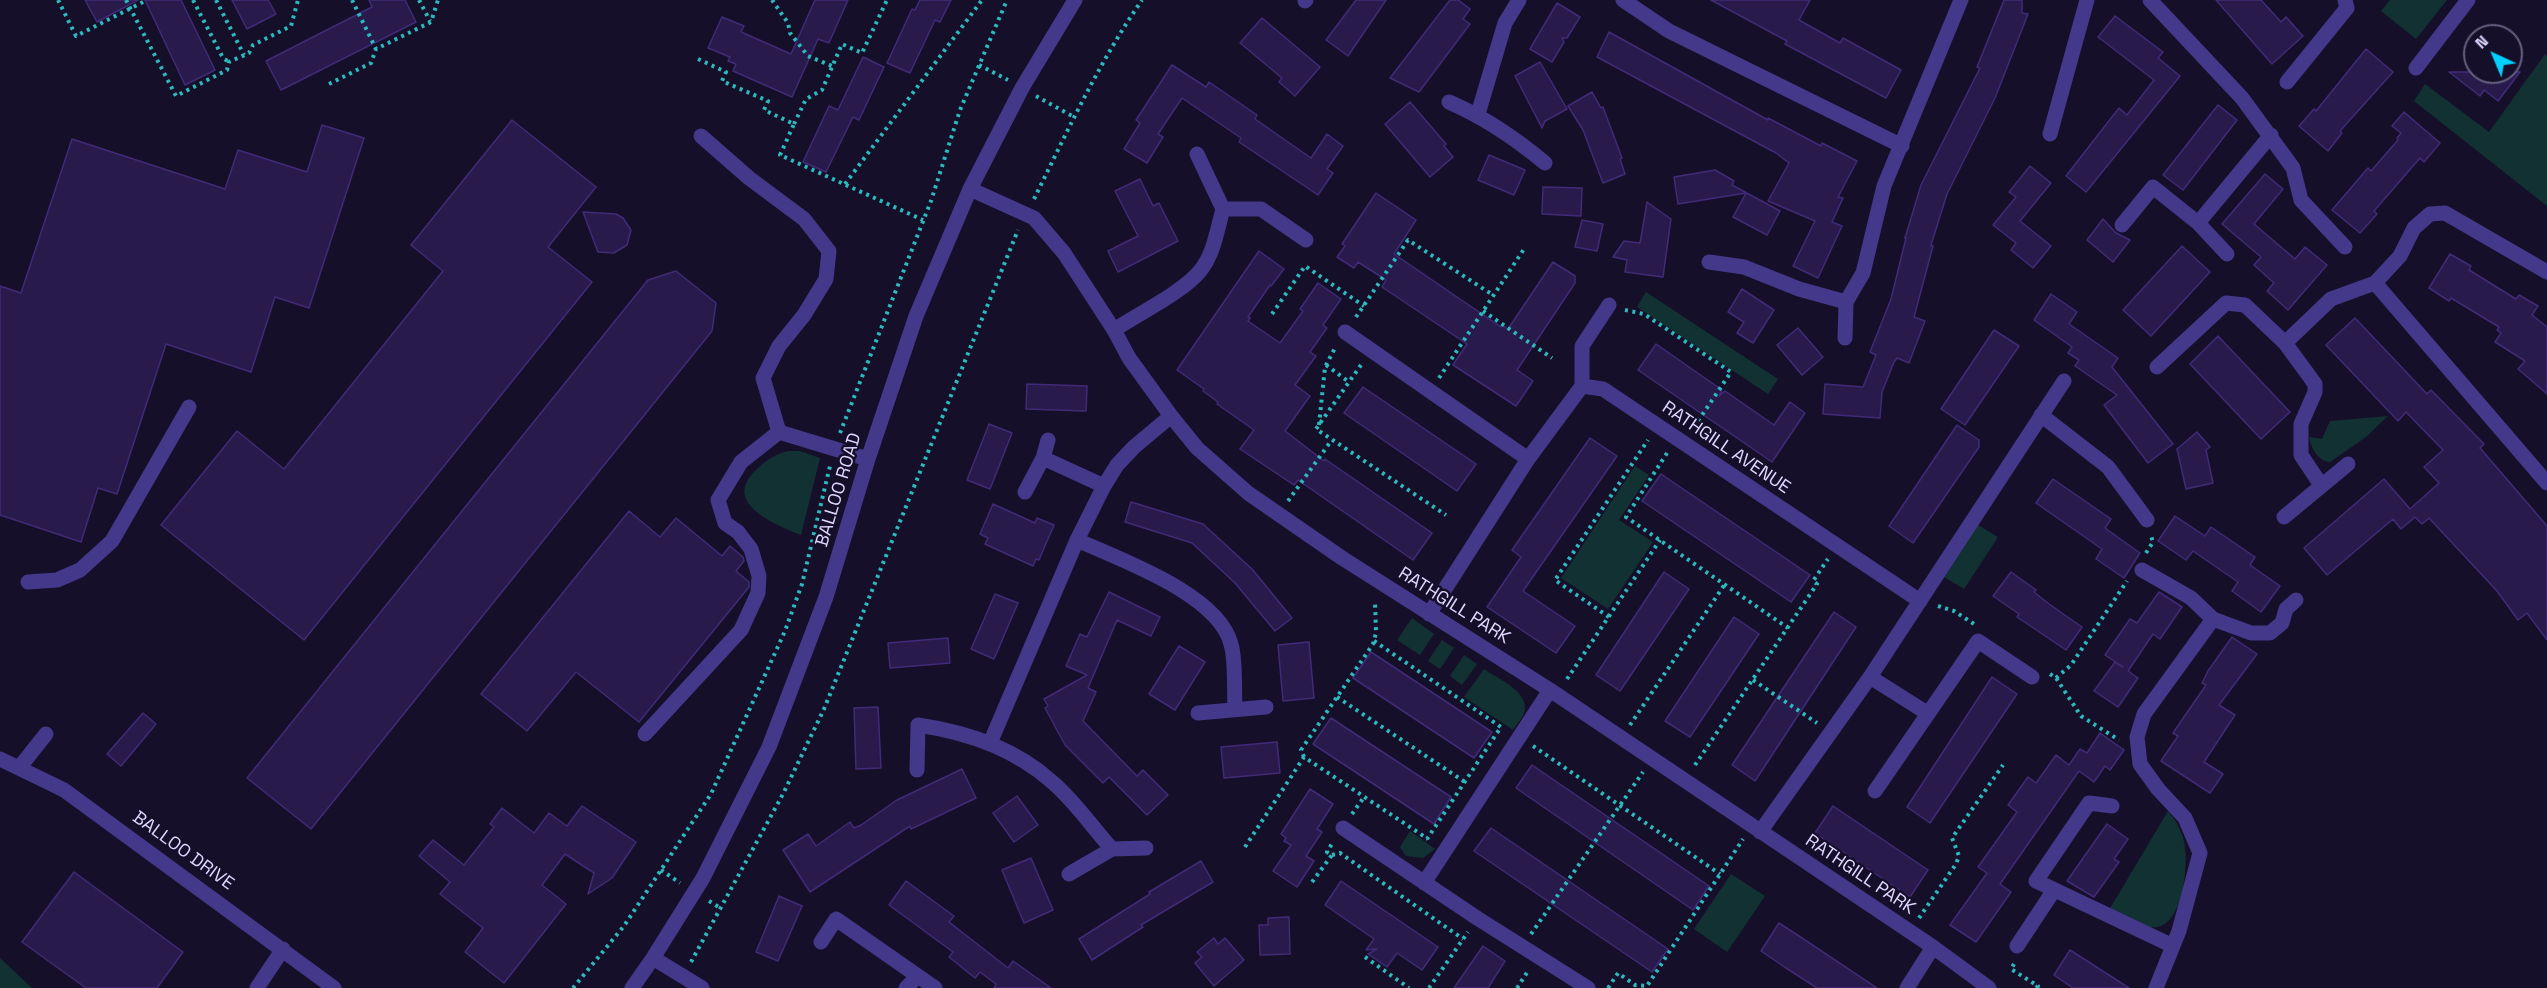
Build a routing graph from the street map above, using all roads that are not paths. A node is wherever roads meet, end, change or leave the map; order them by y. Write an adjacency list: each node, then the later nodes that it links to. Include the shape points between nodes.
1 (1519, 0): 12 (street, via 1505,23)
2 (1623, 0): 16 (street, via 1669,31)
3 (1961, 0): 16 (street)
4 (2088, 0): 13 (street)
5 (2150, 0): 14 (street, via 2242,98)
6 (2345, 0): 10 (street, via 2347,8)
7 (2469, 0): 9 (street)
8 (1069, 2): 19 (street, BALLOO ROAD)
9 (2416, 68)
10 (2288, 82)
11 (1449, 102): 12 (street)
12 (1478, 114): 18 (street)
13 (2050, 134)
14 (2271, 135): 21 (street); 24 (street, via 2293,168 2301,200)
15 (701, 136): 41 (street, via 804,219 829,251 826,279 779,346 763,378)
16 (1902, 146): 29 (street, via 1884,186 1863,273)
17 (1197, 154): 20 (street)
18 (1545, 163)
19 (970, 189): 31 (street, RATHGILL PARK, via 1034,218 1064,253); 44 (street, BALLOO ROAD, via 916,316)
20 (1223, 209): 23 (street, via 1261,209); 31 (street, via 1211,250 1200,271)
21 (2198, 223): 22 (street, via 2153,187); 25 (street)
22 (2122, 225)
23 (1306, 240)
24 (2345, 247)
25 (2227, 254)
26 (1709, 262): 29 (street, via 1744,267)
27 (2547, 272): 28 (street, via 2445,213 2430,214 2414,228 2400,256)
28 (2375, 283): 34 (street, via 2331,299); 47 (street)
29 (1846, 302): 33 (street)
30 (1609, 305): 37 (street, via 1582,346)
31 (1114, 330): 39 (street, RATHGILL PARK)
32 (1346, 332): 45 (street)
33 (1845, 338)
34 (2285, 342): 35 (street, via 2245,305 2226,303); 48 (street, via 2315,384 2301,424 2301,455)
35 (2157, 367)
36 (2064, 381): 40 (street)
37 (1582, 386): 45 (street); 57 (street, RATHGILL AVENUE, via 1603,389)
38 (189, 407): 55 (street, via 112,541 80,570 57,580)
39 (1171, 416): 49 (street, via 1134,447); 58 (street, RATHGILL PARK, via 1197,448 1248,493)
40 (2041, 416): 52 (street, via 2108,467); 57 (street)
41 (780, 432): 44 (street); 68 (street, via 741,462 718,500 725,523 751,549 759,576 758,593 741,630)
42 (1048, 441): 43 (street)
43 (1043, 458): 49 (street); 50 (street)
44 (868, 459): 87 (street, BALLOO ROAD, via 826,597 769,747 703,878)
45 (1528, 459): 58 (street)
46 (2348, 464): 48 (street)
47 (2547, 483)
48 (2321, 485): 51 (street)
49 (1104, 486): 53 (street)
50 (1025, 492)
51 (2284, 517)
52 (2147, 520)
53 (1077, 540): 64 (street, via 1175,585 1219,623 1231,644); 69 (street)
54 (2142, 570): 59 (street, via 2191,598)
55 (28, 582)
56 (2296, 600): 59 (street, via 2286,609 2282,623 2270,633 2251,633)
57 (1920, 601): 60 (street)
58 (1429, 614): 62 (street, RATHGILL PARK)
59 (2213, 619): 84 (street, via 2144,714 2137,736 2140,764 2185,818 2200,853)
60 (1870, 677): 66 (street); 76 (street)
61 (2032, 677): 66 (street, via 1978,641)
62 (1554, 693): 76 (street, RATHGILL PARK); 80 (street, via 1520,737)
63 (1266, 707): 64 (street)
64 (1235, 710): 65 (street)
65 (1198, 713)
66 (1928, 713): 73 (street)
67 (46, 734): 71 (street)
68 (645, 734)
69 (990, 743): 72 (street, via 947,729 918,725); 78 (street, via 1052,781)
70 (0, 759): 71 (street, BALLOO DRIVE)
71 (19, 768): 86 (street, BALLOO DRIVE, via 64,790)
72 (917, 770)
73 (1875, 791)
74 (2112, 806): 81 (street, via 2089,802 2036,881)
75 (1343, 828): 80 (street)
76 (1756, 829): 85 (street, RATHGILL PARK)
77 (1146, 848): 78 (street)
78 (1112, 849): 79 (street)
79 (1069, 874)
80 (1424, 883): 95 (street)
81 (2054, 890): 83 (street); 84 (street)
82 (820, 942): 88 (street, via 836,919)
83 (2017, 946)
84 (2173, 946): 98 (street)
85 (1933, 947): 96 (street); 97 (street, RATHGILL PARK)
86 (283, 949): 89 (street); 90 (street, BALLOO DRIVE)
87 (653, 958): 91 (street, BALLOO ROAD); 92 (street)
88 (918, 976): 93 (street); 94 (street)
89 (257, 988)
90 (334, 988)
91 (632, 988)
92 (702, 988)
93 (906, 988)
94 (935, 988)
95 (1588, 988)
96 (1907, 988)
97 (1989, 988)
98 (2156, 988)

